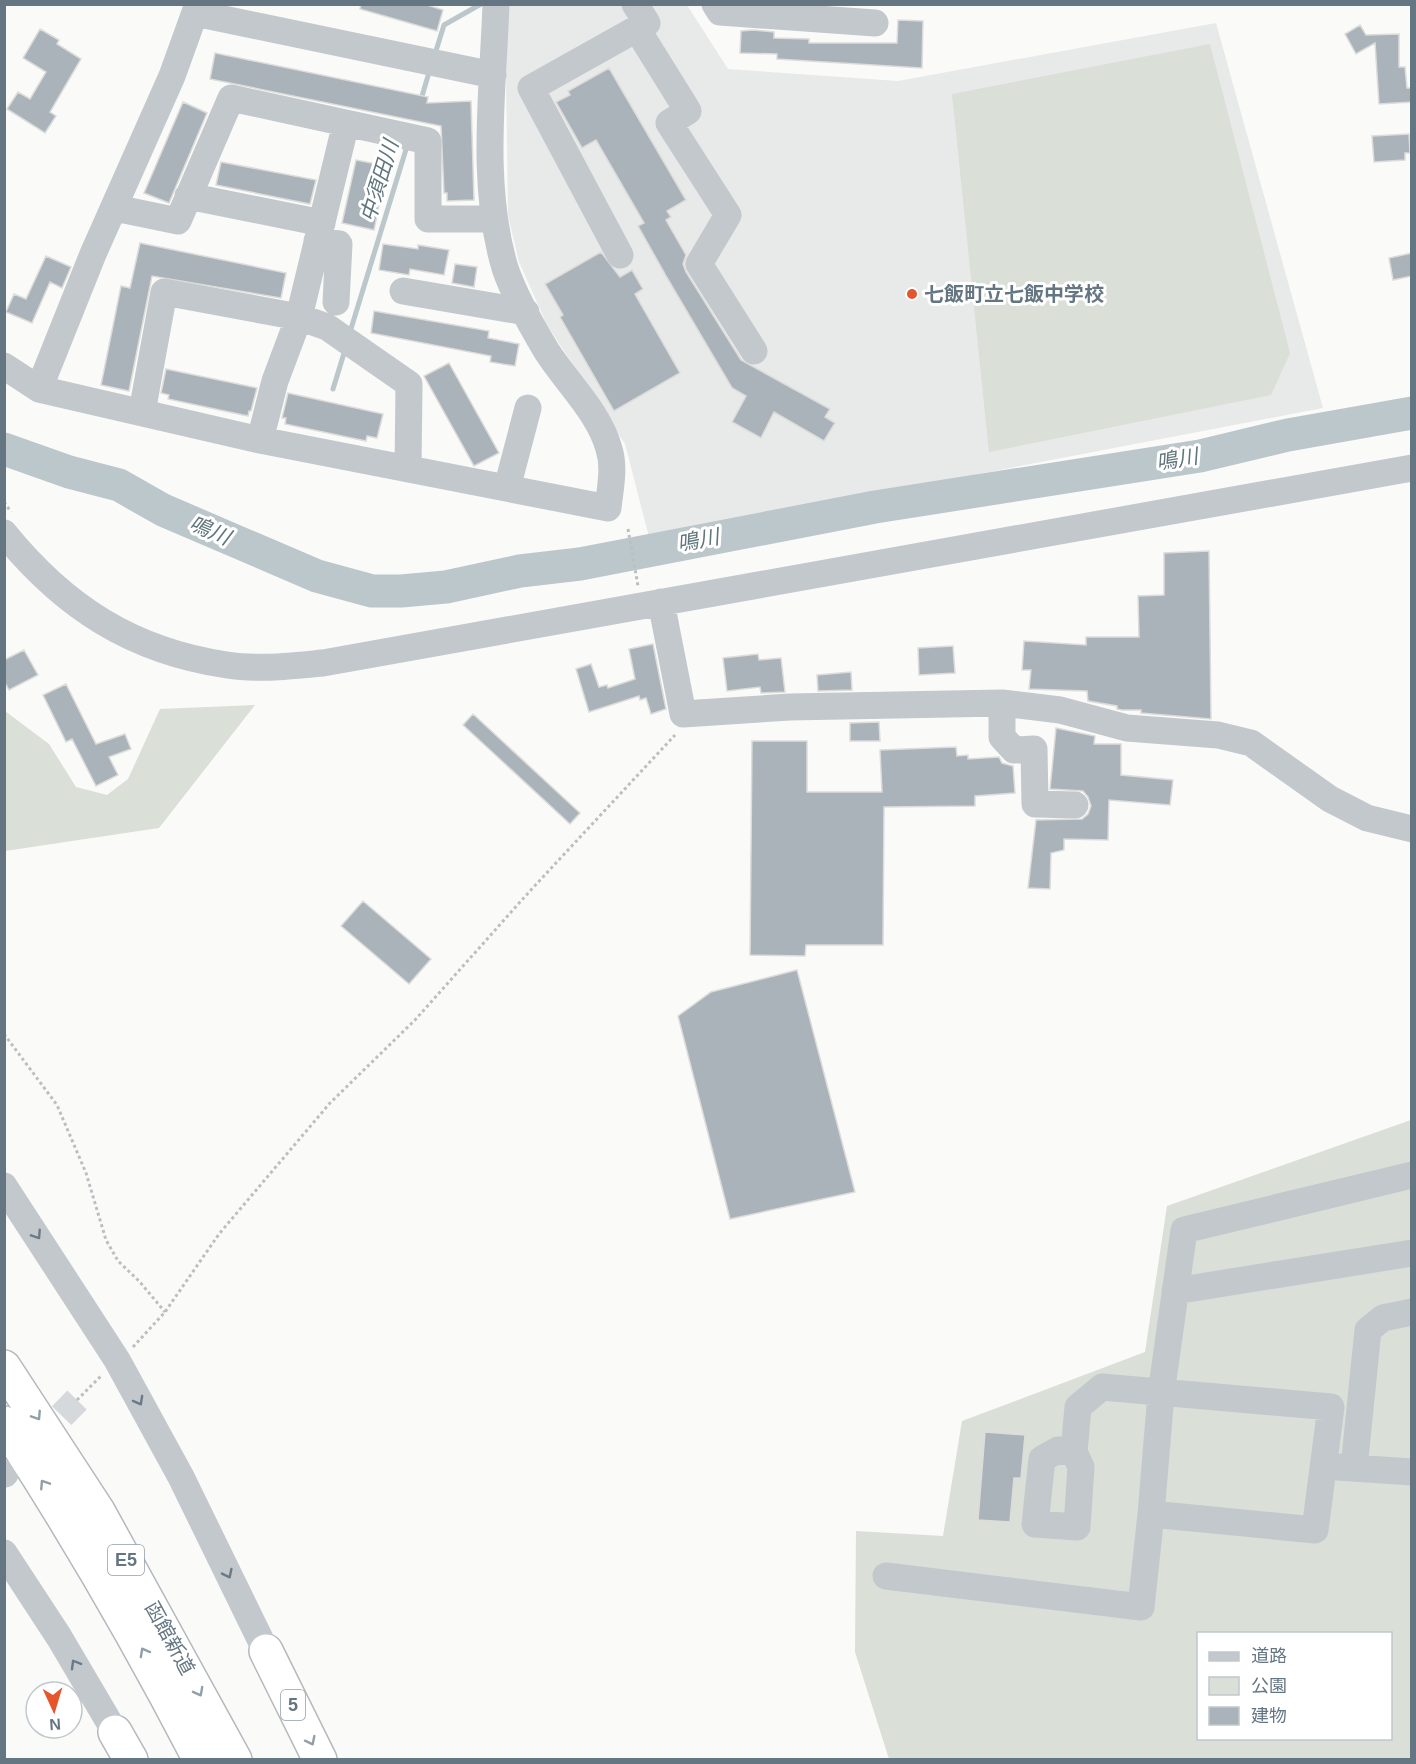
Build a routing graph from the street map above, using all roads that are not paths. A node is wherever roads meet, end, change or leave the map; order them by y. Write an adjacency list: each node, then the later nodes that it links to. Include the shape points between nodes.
1 (496, 4): 6 (street)
2 (715, 4): 5 (street, via 720,12)
3 (196, 9): 6 (street); 9 (street, via 172,76)
4 (636, 17): 12 (street, via 531,88); 17 (street, via 688,111 669,123 728,216 699,264)
5 (875, 23)
6 (493, 75): 10 (street)
7 (346, 123): 8 (street, via 231,98); 10 (street, via 428,141 428,219); 11 (street)
8 (188, 196): 9 (street, via 178,221); 11 (street)
9 (115, 208): 19 (street)
10 (493, 219): 15 (street, via 506,270)
11 (320, 232): 13 (street); 13 (street, via 339,244 336,294)
12 (620, 255)
13 (307, 283): 16 (street)
14 (404, 291): 15 (street)
15 (526, 312): 25 (street, via 546,350 604,434 612,469 608,508)
16 (299, 317): 21 (street, via 164,292); 22 (street, via 275,381); 24 (street, via 327,327 409,384)
17 (754, 351)
18 (4, 366): 19 (street)
19 (39, 389): 21 (street)
20 (528, 408): 25 (street)
21 (142, 412): 22 (street)
22 (260, 440): 24 (street)
23 (1412, 468): 27 (street)
24 (408, 469): 25 (street)
25 (507, 488)
26 (9, 524): 27 (street, via 45,578 85,613 157,649 228,666 323,663)
27 (653, 596): 28 (street, via 684,714 790,707)
28 (1002, 703): 29 (street, via 1002,737 1014,750 1034,749 1035,804); 30 (street, via 1060,710 1127,728 1218,735 1251,743 1330,799 1367,818)
29 (1075, 805)
30 (1412, 829)
31 (1412, 1174): 34 (street, via 1184,1230)
32 (4, 1186): 46 (street, one-way to 46, via 117,1360 181,1477)
33 (1412, 1253): 34 (street)
34 (1175, 1290): 37 (street)
35 (1412, 1312): 41 (street, via 1383,1318 1368,1330)
36 (4, 1367): 49 (highway, 函館新道 / E5, one-way to 49, via 98,1511)
37 (1161, 1394): 39 (street, via 1102,1387 1078,1407); 40 (street, via 1331,1407); 43 (street)
38 (4, 1423): 48 (highway, 函館新道 / E5, one-way to 38, via 147,1657)
39 (1074, 1452)
40 (1322, 1466): 41 (street); 43 (street, via 1314,1530)
41 (1354, 1468): 42 (street)
42 (1412, 1472)
43 (1151, 1514): 45 (street, via 1141,1607)
44 (4, 1553): 47 (street, one-way to 44)
45 (886, 1576)
46 (266, 1651): 50 (highway, 5, one-way to 50)
47 (123, 1746)
48 (200, 1760)
49 (235, 1760)
50 (320, 1760)

